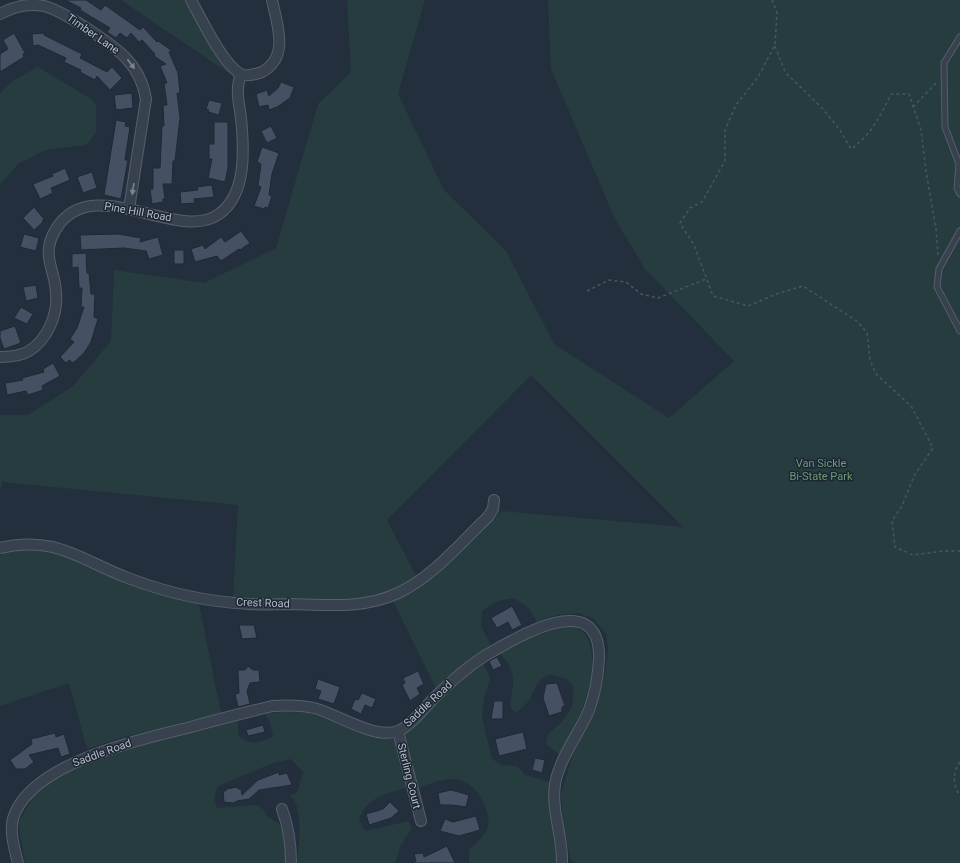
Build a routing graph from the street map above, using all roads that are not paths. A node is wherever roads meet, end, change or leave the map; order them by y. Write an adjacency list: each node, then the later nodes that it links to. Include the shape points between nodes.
1 (191, 0): 5 (street, via 225,57)
2 (272, 0): 5 (street, via 280,33 276,59 259,73)
3 (0, 14): 7 (street, Timber Lane, one-way to 7, via 28,5 44,6 60,12 112,45 127,58 137,72 144,86 146,100)
4 (960, 36): 6 (lane, via 944,63 945,127 959,164 957,188)
5 (241, 74): 7 (street, Pine Hill Road, via 237,88 241,119 242,167 239,187 231,203 219,214 205,221 186,221)
6 (960, 194)
7 (129, 209): 10 (street, Pine Hill Road, via 96,205 82,207 56,228 47,257 56,292 56,309 51,324 44,337 29,351)
8 (960, 231): 9 (lane, via 939,269 936,287)
9 (960, 332)
10 (0, 357)
11 (494, 500): 12 (street, Crest Road, via 493,509 488,517 418,581 398,593 373,602 350,606 209,601 152,588 69,551 47,545 26,543)
12 (0, 548)
13 (398, 731): 15 (street, Sterling Court); 16 (street, Saddle Road, via 373,731 314,708 290,704 272,706 118,745 60,770 25,797 15,812 11,825); 18 (street, Saddle Road, via 458,676 508,642 544,626 566,621 580,622 590,629 597,640 599,652 594,693 556,783 554,799)
14 (282, 809): 17 (street, via 289,828)
15 (421, 821)
16 (18, 863)
17 (291, 863)
18 (562, 863)

